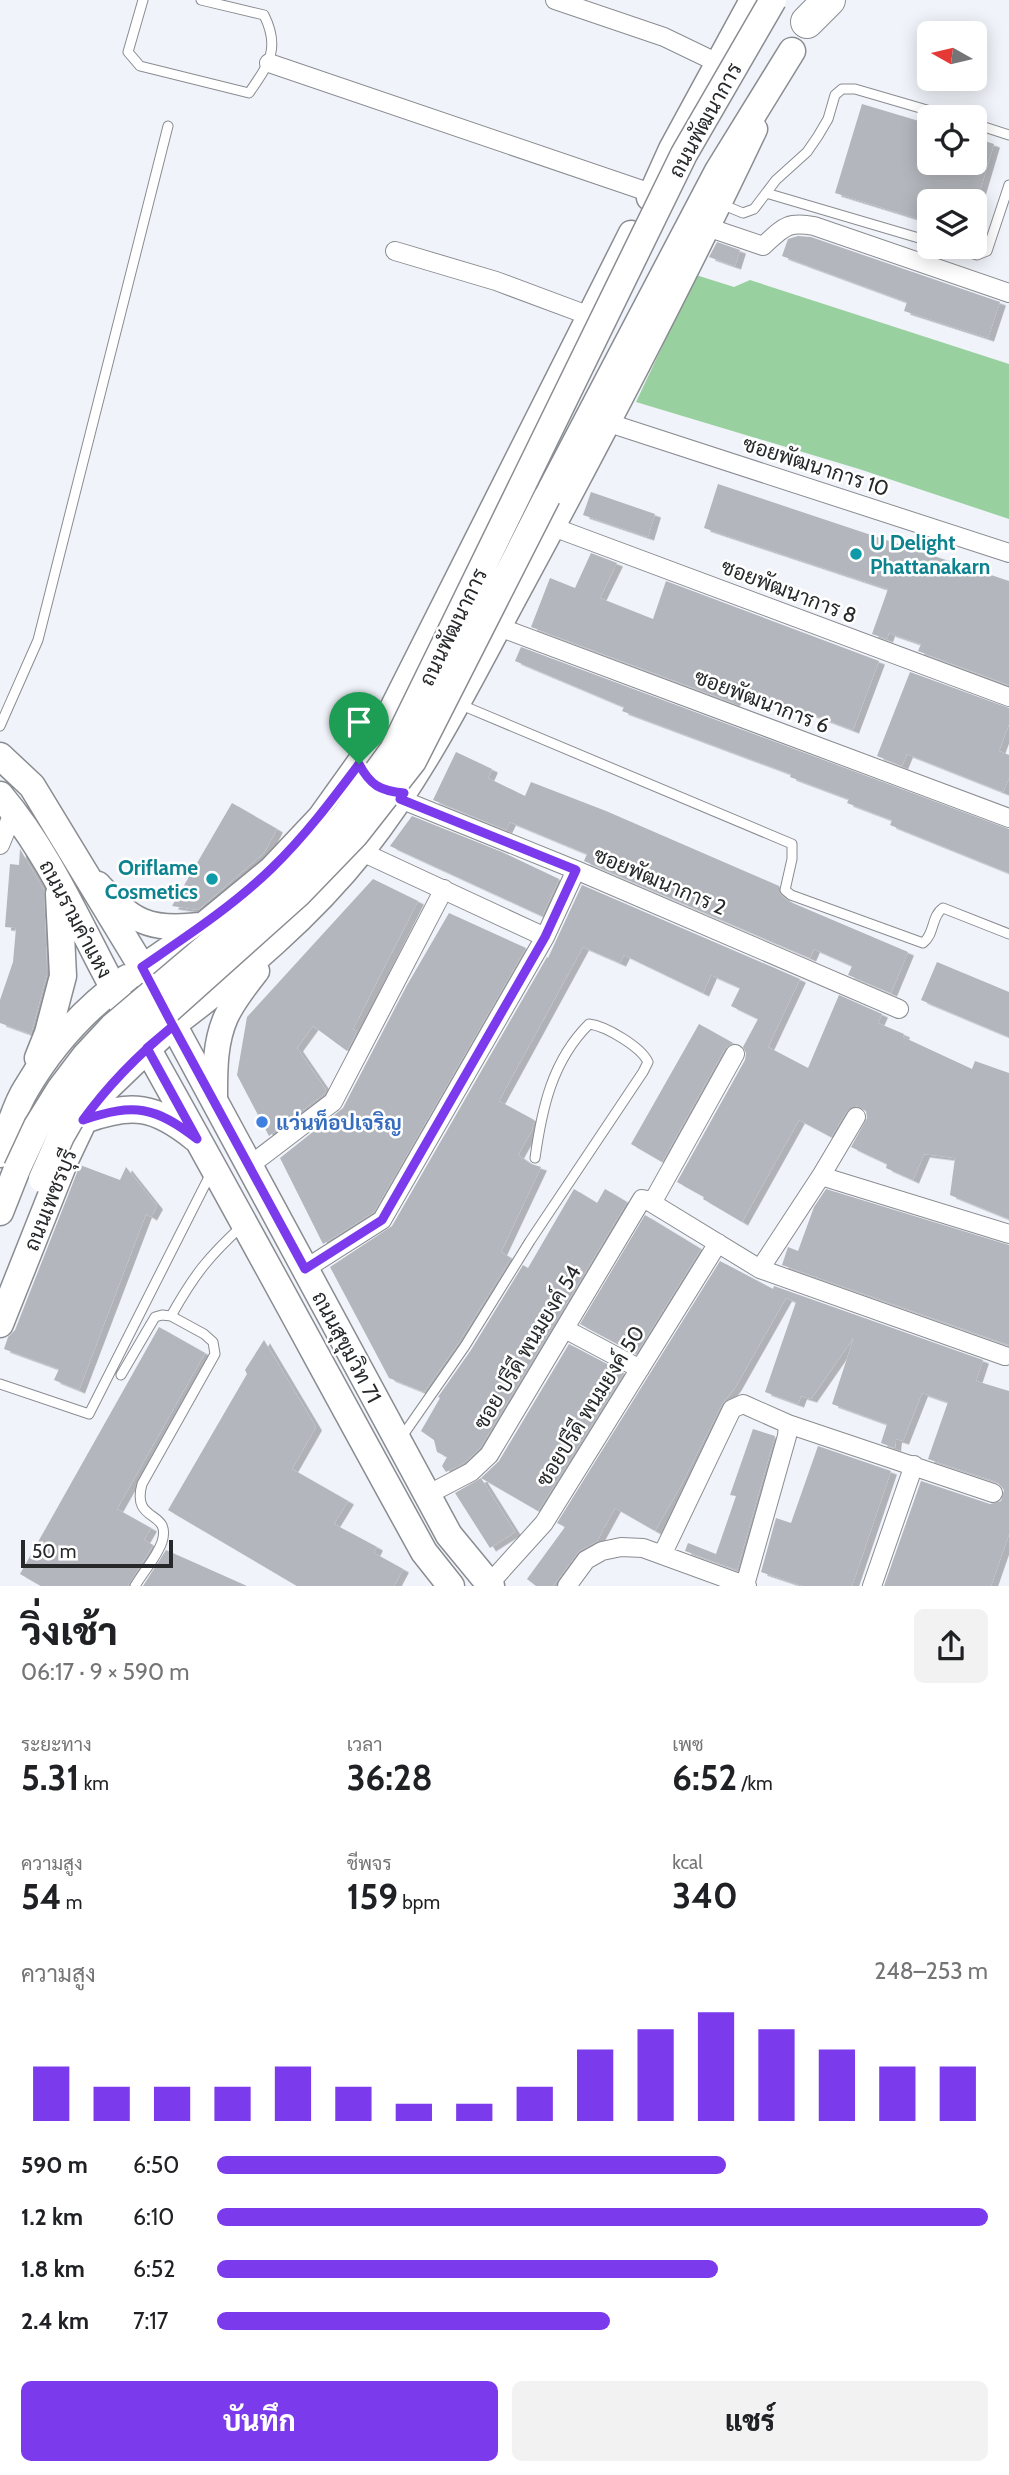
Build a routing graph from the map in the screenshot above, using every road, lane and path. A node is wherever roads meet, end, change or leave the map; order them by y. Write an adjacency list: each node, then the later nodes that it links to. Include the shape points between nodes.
1 (143, 0): 9 (lane, via 128,51 141,66 250,93)
2 (201, 0): 9 (lane, via 264,15 272,32)
3 (555, 0): 10 (street, via 664,37)
4 (752, 0): 10 (main road, ถนนพัฒนาการ)
5 (773, 0): 58 (main road, ถนนพัฒนาการ, bridge, via 684,154 394,750 344,817 289,877 112,1027 85,1056)
6 (829, 0): 7 (highway)
7 (813, 11): 8 (main road, ถนนพัฒนาการ)
8 (792, 51): 18 (main road, ถนนพัฒนาการ); 62 (main road, ถนนพัฒนาการ, bridge, via 718,171 413,761 355,835 299,893 107,1069 80,1103)
9 (269, 63): 16 (street)
10 (718, 63): 16 (main road, ถนนพัฒนาการ)
11 (917, 107): 17 (lane, via 842,89 807,152)
12 (168, 126): 31 (lane, via 38,640)
13 (987, 128): 14 (lane)
14 (1009, 135)
15 (1009, 185): 22 (lane)
16 (651, 193): 24 (main road, ถนนพัฒนาการ)
17 (766, 193): 18 (lane, via 747,213); 20 (lane)
18 (719, 204): 19 (main road, ถนนพัฒนาการ)
19 (707, 227): 23 (street, via 763,246 796,223 814,226); 25 (main road, ถนนพัฒนาการ)
20 (917, 237)
21 (395, 251): 24 (street)
22 (987, 251)
23 (1009, 293)
24 (590, 316): 33 (main road, ถนนพัฒนาการ, via 378,736)
25 (609, 423): 26 (main road, ถนนพัฒนาการ); 27 (street, ซอยพัฒนาการ 10)
26 (553, 527): 28 (main road, ถนนพัฒนาการ); 29 (street, ซอยพัฒนาการ 8)
27 (1009, 553)
28 (499, 627): 30 (main road, ถนนพัฒนาการ); 36 (street, ซอยพัฒนาการ 6)
29 (1009, 697)
30 (457, 704): 34 (main road, ถนนพัฒนาการ); 43 (lane, via 792,844 785,890 791,895 923,943 943,908)
31 (0, 726)
32 (0, 756): 40 (main road, ถนนรามคำแหง, via 32,786)
33 (359, 764): 34 (main road, via 372,783); 42 (main road, ถนนพัฒนาการ, via 320,817 271,869)
34 (402, 796): 38 (main road, ถนนพัฒนาการ); 39 (street, ซอยพัฒนาการ 2)
35 (7, 803): 37 (street); 40 (main road, ถนนรามคำแหง)
36 (1009, 818)
37 (0, 845)
38 (362, 852): 41 (street); 44 (main road, ถนนพัฒนาการ)
39 (576, 870): 45 (street); 48 (street, ซอยพัฒนาการ 2)
40 (69, 871): 42 (main road, via 151,925 170,929); 46 (main road, ถนนรามคำแหง); 47 (main road, ถนนรามคำแหง); 52 (main road, via 63,976 48,1033)
41 (444, 888): 45 (street); 59 (street, via 333,1102)
42 (204, 924): 46 (main road, ถนนพัฒนาการ)
43 (1009, 934)
44 (282, 936): 49 (main road, ถนนพัฒนาการ, via 250,967); 53 (main road, via 226,1017 215,1065)
45 (545, 937): 68 (street, via 382,1220)
46 (142, 967): 47 (main road, ถนนเพชรบุรี); 49 (main road, ถนนรามคำแหง)
47 (113, 988): 50 (main road, ถนนรามคำแหง); 52 (main road, ถนนเพชรบุรี, via 70,1030)
48 (900, 1009)
49 (173, 1026): 50 (main road, ถนนเพชรบุรี); 53 (main road, ถนนสุขุมวิท 71)
50 (147, 1048): 55 (main road, ถนนเพชรบุรี); 56 (main road, ถนนสุขุมวิท 71)
51 (734, 1054): 63 (street, ซอย ปรีดี พนมยงค์ 54)
52 (25, 1090): 58 (main road, ถนนเพชรบุรี)
53 (215, 1103): 59 (main road, ถนนสุขุมวิท 71)
54 (856, 1117): 61 (street)
55 (83, 1120): 56 (main road, via 114,1110 140,1109 175,1121); 72 (main road, ถนนเพชรบุรี)
56 (197, 1139): 60 (main road, ถนนสุขุมวิท 71)
57 (535, 1158): 79 (lane, via 542,1110 552,1082 589,1024 643,1052 648,1062 643,1072)
58 (9, 1161): 64 (main road, ถนนเพชรบุรี)
59 (249, 1166): 68 (main road, ถนนสุขุมวิท 71)
60 (213, 1169): 65 (main road, ถนนสุขุมวิท 71); 77 (lane, via 89,1413)
61 (821, 1177): 66 (street); 69 (street)
62 (42, 1179): 70 (main road, ถนนเพชรบุรี)
63 (647, 1201): 67 (street); 73 (street, ซอย ปรีดี พนมยงค์ 54)
64 (0, 1212)
65 (244, 1224): 71 (lane, via 194,1275); 86 (main road, ถนนสุขุมวิท 71, via 424,1552)
66 (1009, 1234)
67 (718, 1243): 69 (street); 75 (street, ซอยปรีดี พนมยงค์ 50)
68 (305, 1269): 79 (main road, ถนนสุขุมวิท 71)
69 (760, 1269): 74 (street)
70 (0, 1284)
71 (171, 1316): 76 (lane, via 155,1317); 85 (lane, via 204,1334 213,1342 215,1354 142,1484 141,1506 159,1521 163,1534)
72 (0, 1324)
73 (565, 1329): 75 (street); 82 (street, ซอย ปรีดี พนมยงค์ 54, via 489,1455 471,1472)
74 (1005, 1356)
75 (640, 1369): 84 (street, ซอยปรีดี พนมยงค์ 50, via 544,1523)
76 (121, 1375)
77 (0, 1384)
78 (788, 1424): 80 (street); 83 (street, via 743,1404 732,1409); 88 (street)
79 (398, 1442): 82 (main road, ถนนสุขุมวิท 71)
80 (914, 1465): 81 (street); 89 (street)
81 (993, 1493)
82 (427, 1495): 84 (main road, ถนนสุขุมวิท 71, via 449,1535)
83 (662, 1555): 87 (street, via 643,1548 601,1551 586,1560); 88 (street)
84 (490, 1585)
85 (135, 1586)
86 (451, 1586)
87 (567, 1586)
88 (746, 1586)
89 (872, 1586)

